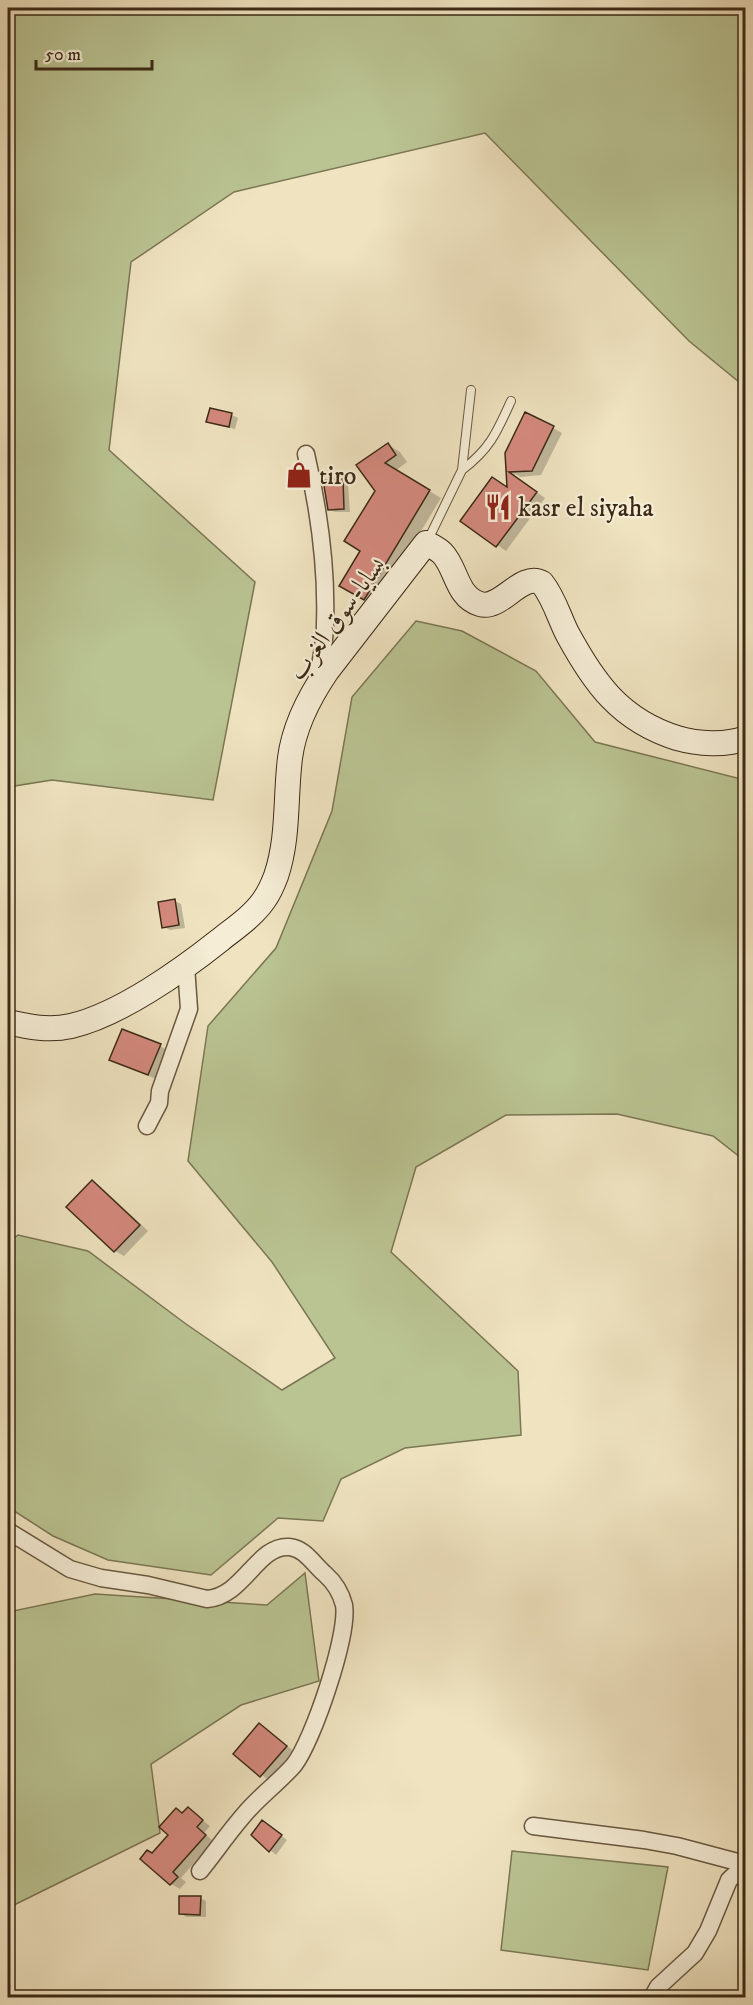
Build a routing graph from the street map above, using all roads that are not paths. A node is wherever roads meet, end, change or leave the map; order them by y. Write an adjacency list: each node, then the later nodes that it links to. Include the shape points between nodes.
1 (471, 390): 4 (lane)
2 (511, 401): 4 (lane, via 489,445)
3 (306, 454): 6 (street, via 324,554 325,625)
4 (462, 470): 5 (lane)
5 (426, 543): 6 (street, بسايا-سوق الغرب); 7 (street, via 443,554 466,596 481,605 532,581 542,583 598,682 613,701 638,720 688,741)
6 (316, 687): 8 (street, بسايا-سوق الغرب, via 290,756 287,818 272,887 239,926)
7 (746, 738)
8 (186, 966): 9 (street, بسايا-سوق الغرب, via 89,1021 41,1029); 10 (street, via 189,1009 159,1103)
9 (8, 1022)
10 (147, 1126)
11 (8, 1531): 14 (street, via 70,1569 207,1599 228,1593 268,1554 288,1547 298,1549 331,1579 340,1593 344,1606 334,1664 324,1700 295,1763)
12 (532, 1826): 13 (street, via 644,1840)
13 (745, 1864): 15 (street, via 729,1880 708,1931 694,1953 658,1987)
14 (200, 1871)
15 (652, 1998)

